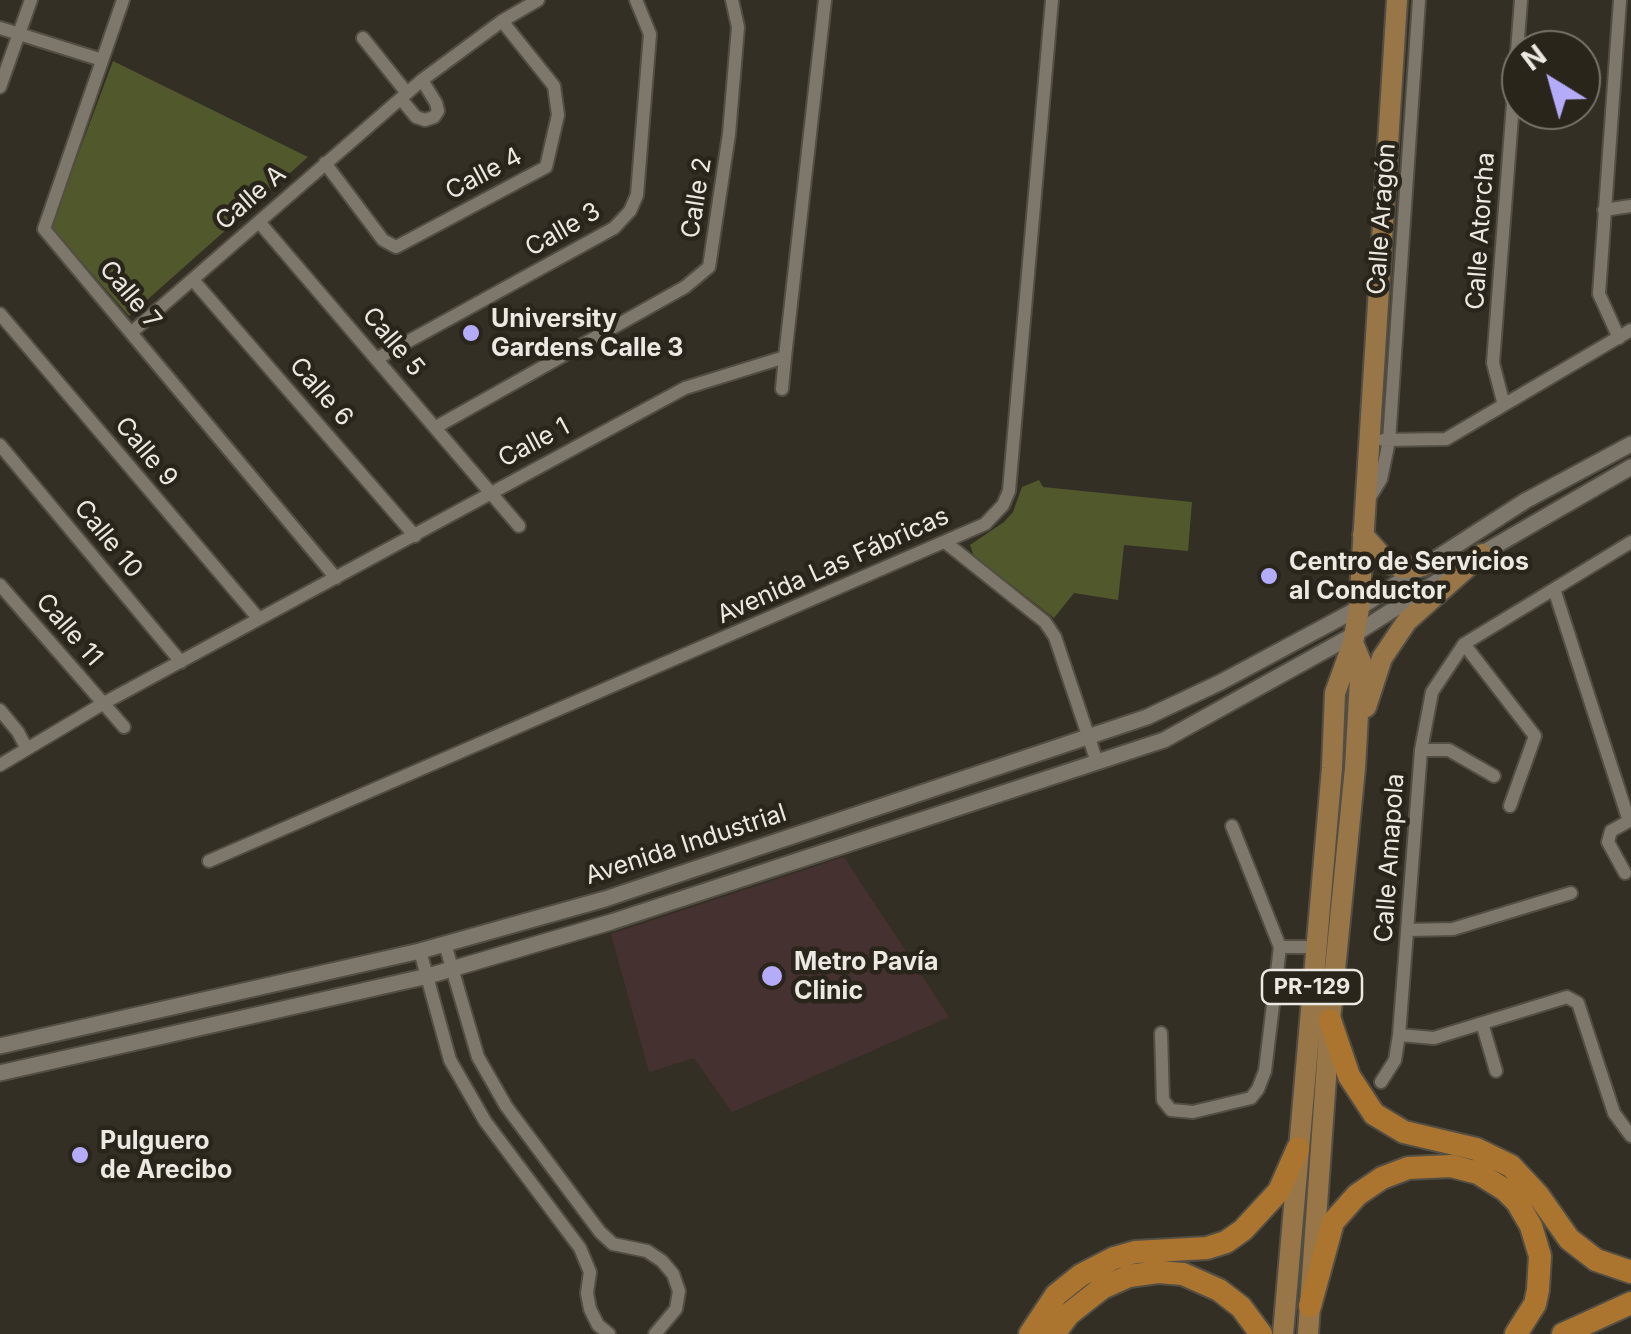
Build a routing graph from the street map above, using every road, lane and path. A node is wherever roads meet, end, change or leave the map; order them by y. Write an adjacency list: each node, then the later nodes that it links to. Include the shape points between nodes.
1 (32, 0): 14 (street)
2 (122, 0): 16 (street, Calle 7)
3 (538, 0): 12 (street, Calle A)
4 (636, 0): 29 (street, Calle 3, via 650,34 637,195 630,212 614,228)
5 (732, 0): 32 (street, Calle 2, via 738,26 731,116 709,267 685,287)
6 (825, 0): 28 (street)
7 (1052, 0): 41 (street, Avenida Las Fábricas, via 1009,491 985,524)
8 (1396, 0): 33 (main road, PR-129)
9 (1420, 0): 33 (street, Calle Aragón)
10 (1520, 0): 31 (street, Calle Atorcha, via 1493,363)
11 (1620, 0): 22 (street)
12 (502, 21): 17 (street, Calle A); 20 (street, Calle 4, via 554,86 558,115 546,167 396,247 383,240)
13 (0, 28): 14 (street)
14 (20, 36): 16 (street); 18 (street)
15 (363, 38): 19 (street)
16 (102, 60): 26 (street, Calle 7, via 44,229)
17 (422, 80): 19 (street, Calle A); 19 (street, via 436,102 434,117 416,117)
18 (0, 87)
19 (404, 96): 20 (street, Calle A)
20 (325, 163): 23 (street, Calle A)
21 (1631, 206): 22 (street)
22 (1604, 210): 27 (street, via 1599,294)
23 (259, 222): 24 (street, Calle A); 29 (street, Calle 5)
24 (193, 280): 26 (street, Calle A); 40 (street, Calle 6)
25 (0, 314): 49 (street, Calle 9)
26 (132, 332): 45 (street, Calle 7)
27 (1625, 334): 31 (street)
28 (785, 357): 30 (street); 37 (street, Calle 1, via 685,388)
29 (378, 358): 32 (street, Calle 5)
30 (782, 389)
31 (1504, 405): 33 (street, via 1446,439)
32 (436, 427): 37 (street, Calle 5)
33 (1379, 439): 39 (main road, PR-129)
34 (1631, 444): 44 (street, Avenida Industrial, via 1525,500)
35 (0, 445): 52 (street, Calle 10)
36 (1631, 467): 43 (street, Avenida Industrial)
37 (492, 491): 38 (street, Calle 5); 40 (street, Calle 1)
38 (519, 526)
39 (1363, 535): 44 (main road, via 1388,563); 48 (main road, PR-129)
40 (414, 536): 45 (street, Calle 1)
41 (944, 542): 56 (street, via 1045,622); 65 (street, Avenida Las Fábricas)
42 (1631, 542): 47 (street, Calle Amapola)
43 (1482, 554): 50 (street, Avenida Industrial); 61 (main road, via 1408,621 1382,658)
44 (1422, 566): 48 (street, Avenida Industrial)
45 (336, 578): 49 (street, Calle 1)
46 (0, 585): 53 (street, Calle 11)
47 (1554, 589): 51 (street, Calle Amapola); 66 (street, via 1629,820 1608,842)
48 (1359, 608): 50 (main road, PR-129); 56 (street, Avenida Industrial, via 1175,706)
49 (260, 618): 52 (street, Calle 1)
50 (1354, 638): 59 (street, Avenida Industrial, via 1164,740); 61 (main road, PR-129, via 1361,662); 71 (main road, PR-129, via 1336,693)
51 (1464, 644): 58 (street, Calle Amapola, via 1432,692); 63 (street, via 1534,736)
52 (181, 662): 53 (street, Calle 1)
53 (104, 703): 55 (street, Calle 11); 57 (street, Calle 1)
54 (0, 710): 57 (street)
55 (124, 726)
56 (1089, 738): 59 (street); 69 (street, Avenida Industrial, via 604,899)
57 (27, 750): 60 (street, Calle 1)
58 (1421, 750): 62 (street, via 1449,750); 68 (street, Calle Amapola)
59 (1097, 762): 73 (street, Avenida Industrial)
60 (0, 765)
61 (1355, 768): 76 (main road, PR-129)
62 (1494, 776)
63 (1510, 806)
64 (1232, 826): 70 (street)
65 (209, 862)
66 (1625, 873)
67 (1571, 892): 68 (street, via 1452,929)
68 (1408, 930): 79 (street, Calle Amapola)
69 (445, 944): 72 (street, Avenida Industrial); 73 (street)
70 (1280, 947): 71 (street); 78 (street, via 1265,1071 1252,1098 1193,1112 1171,1110 1163,1100)
71 (1315, 947): 86 (main road, PR-129)
72 (420, 951): 74 (street); 75 (street, Avenida Industrial)
73 (452, 969): 74 (street, Avenida Industrial); 91 (street, via 478,1057 506,1106 600,1232 614,1244 647,1251 674,1274 676,1310)
74 (428, 976): 80 (street, Avenida Industrial); 90 (street, via 450,1060 485,1121 580,1248 590,1272 590,1309)
75 (142, 1014): 80 (street); 81 (street, Avenida Industrial)
76 (1330, 1020): 87 (highway, via 1349,1076 1374,1114 1404,1132 1476,1149 1510,1166 1569,1240 1596,1260); 89 (main road, PR-129)
77 (1482, 1023): 79 (street, via 1434,1038); 82 (street); 85 (street, via 1566,996 1578,1002 1614,1114)
78 (1160, 1033)
79 (1399, 1035): 84 (street, Calle Amapola, via 1395,1060)
80 (146, 1042): 83 (street, Avenida Industrial)
81 (0, 1046)
82 (1496, 1071)
83 (0, 1073)
84 (1381, 1082)
85 (1631, 1136)
86 (1298, 1148): 92 (highway, via 1280,1190 1226,1242 1135,1252 1104,1263 1056,1295); 95 (main road, PR-129)
87 (1631, 1272)
88 (1631, 1303): 98 (highway)
89 (1310, 1306): 96 (main road, PR-129); 97 (highway, via 1333,1222 1357,1195 1408,1168 1451,1166 1504,1190 1531,1226 1540,1256 1538,1290)
90 (609, 1334)
91 (655, 1334)
92 (1030, 1334)
93 (1054, 1334): 94 (highway, via 1102,1288 1158,1272 1183,1274 1219,1290)
94 (1262, 1334)
95 (1284, 1334)
96 (1308, 1334)
97 (1516, 1334)
98 (1563, 1334)

